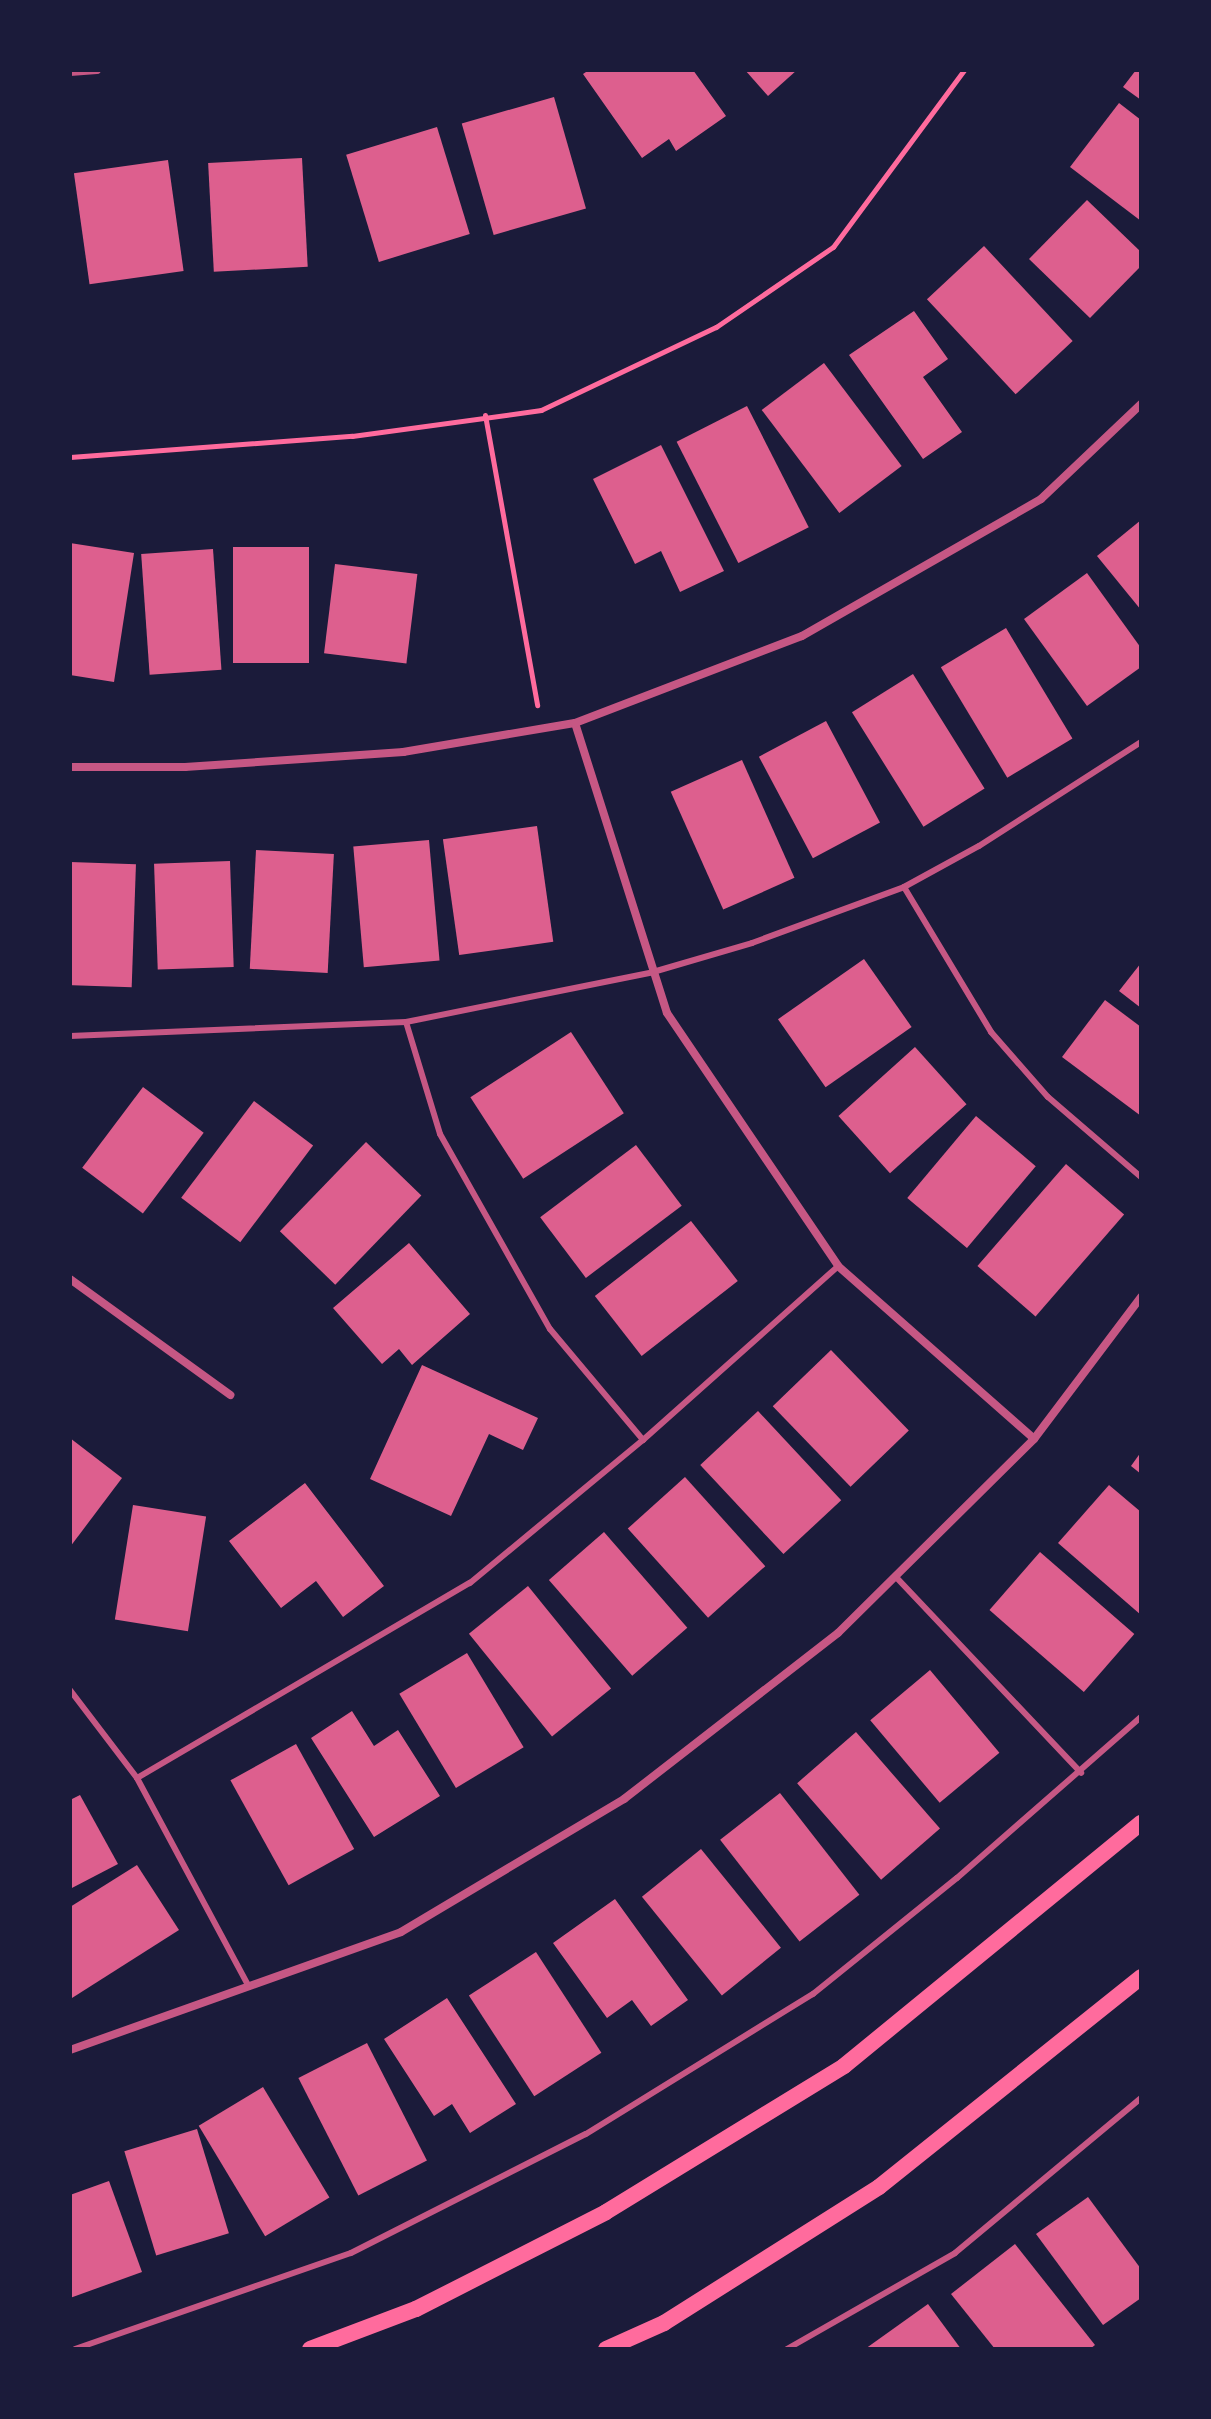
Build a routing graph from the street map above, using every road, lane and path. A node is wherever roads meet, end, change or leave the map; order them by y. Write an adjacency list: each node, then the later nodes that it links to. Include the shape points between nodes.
1 (97, 70): 3 (street)
2 (964, 70): 5 (path, via 833,247 716,327 541,410)
3 (70, 72)
4 (1141, 404): 7 (street, via 1041,499 802,636)
5 (485, 415): 6 (path, via 352,436); 7 (path, via 535,704)
6 (70, 457)
7 (575, 723): 9 (street, via 403,752 185,767); 11 (street)
8 (1141, 742): 10 (lane, via 991,839)
9 (70, 767)
10 (904, 887): 11 (lane, via 752,943); 14 (lane, via 991,1032 1048,1097)
11 (653, 972): 12 (lane); 15 (street, via 667,1013)
12 (406, 1022): 13 (lane); 20 (lane, via 440,1134 550,1329)
13 (70, 1036)
14 (1141, 1177)
15 (838, 1266): 19 (street); 20 (lane)
16 (70, 1279): 18 (street)
17 (1141, 1297): 19 (street)
18 (230, 1395)
19 (1034, 1439): 21 (street)
20 (643, 1440): 25 (lane, via 470,1583)
21 (895, 1576): 24 (lane); 28 (street, via 838,1633 624,1799 401,1932)
22 (70, 1690): 25 (lane)
23 (1141, 1717): 24 (lane)
24 (1081, 1773): 31 (lane, via 813,1994 586,2134 351,2253)
25 (137, 1778): 28 (lane)
26 (1141, 1823): 32 (main road, via 844,2066 606,2212 416,2309)
27 (1141, 1977): 33 (main road, via 879,2187 664,2323)
28 (249, 1987): 29 (street)
29 (70, 2050)
30 (1141, 2098): 34 (lane, via 955,2253)
31 (75, 2349)
32 (310, 2349)
33 (606, 2349)
34 (787, 2349)

